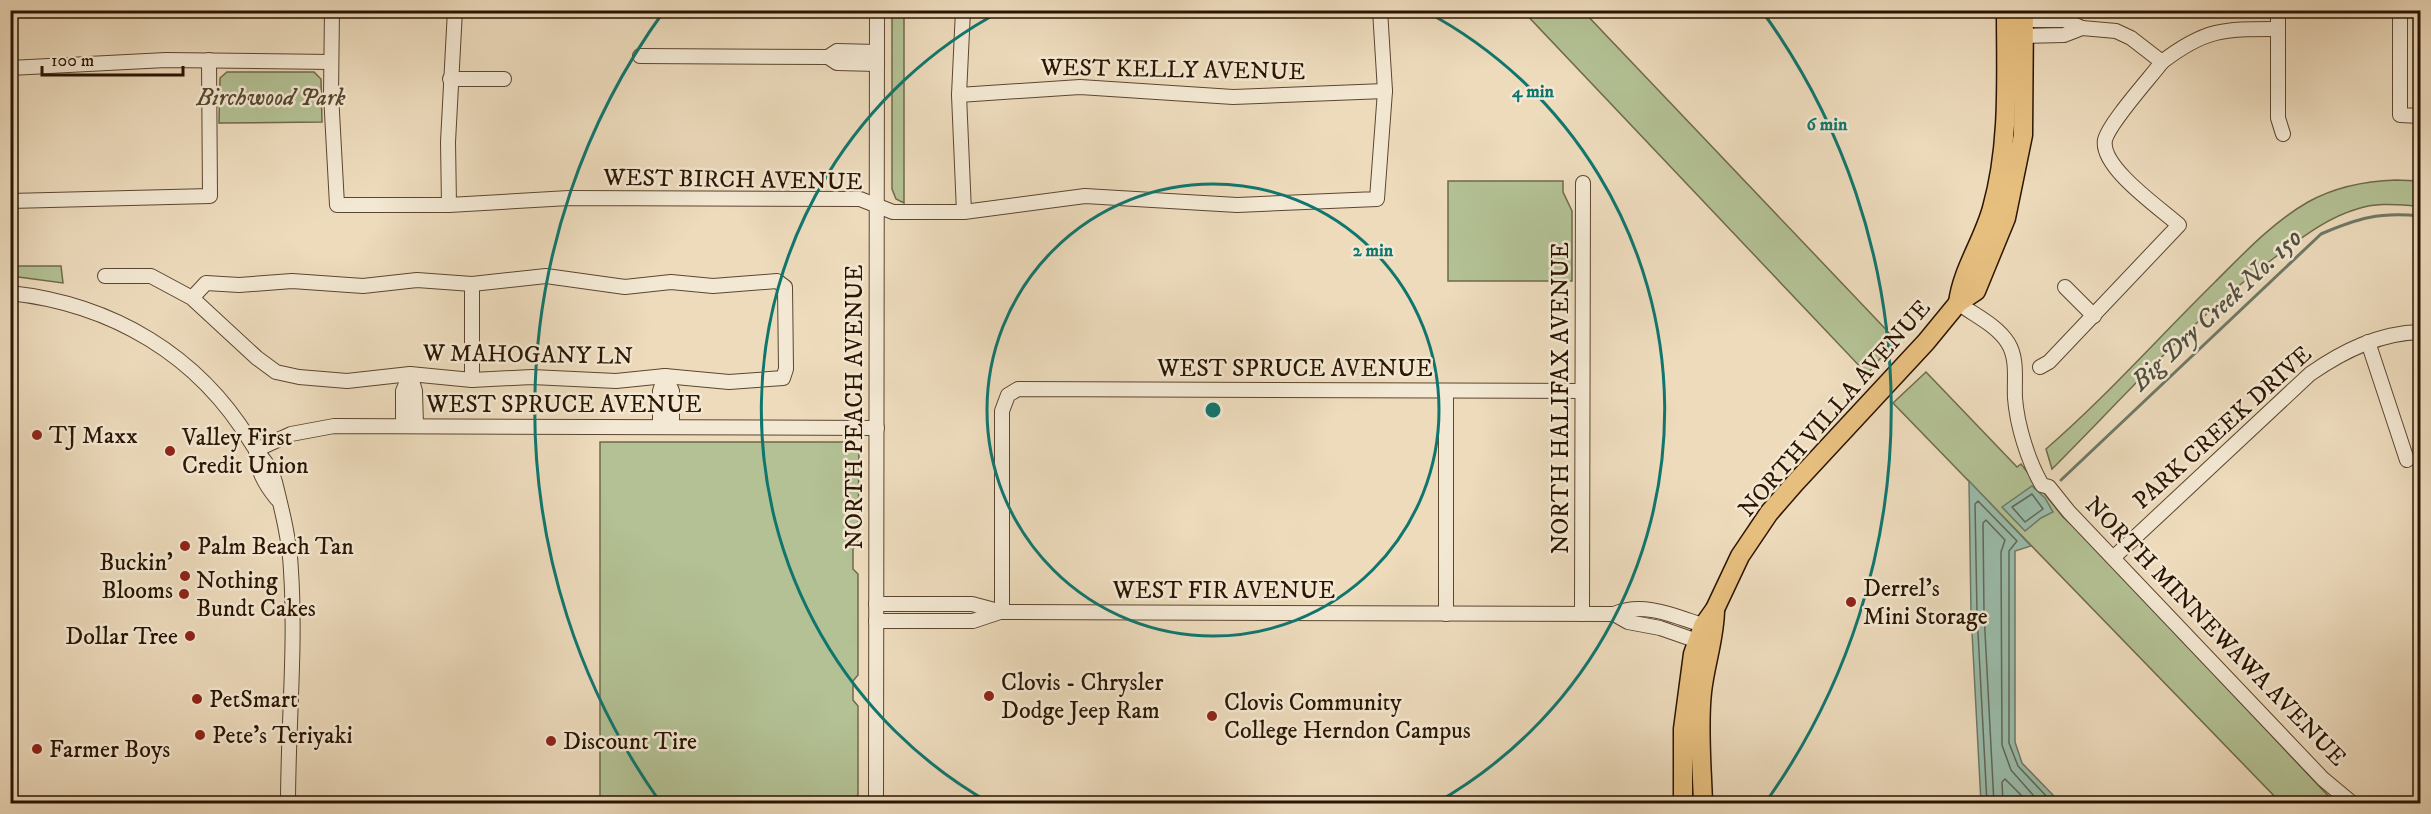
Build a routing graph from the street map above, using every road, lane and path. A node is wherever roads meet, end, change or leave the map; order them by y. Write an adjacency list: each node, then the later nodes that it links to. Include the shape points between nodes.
1 (332, 10): 13 (street)
2 (455, 10): 16 (street)
3 (877, 10): 11 (street, NORTH PEACH AVENUE)
4 (963, 10): 19 (street)
5 (1380, 10): 18 (street)
6 (2278, 10): 9 (street)
7 (2400, 10): 20 (street, via 2400,115)
8 (2015, 22): 14 (street, via 2064,35 2082,28 2109,29 2124,34); 32 (main road, via 2024,135 2006,218 1976,291)
9 (2278, 29): 14 (street, via 2229,30 2201,36); 21 (street, via 2278,118)
10 (640, 56): 11 (street, via 828,57 837,63)
11 (877, 58): 25 (street, NORTH PEACH AVENUE)
12 (208, 60): 13 (street); 15 (street); 23 (street, via 210,196)
13 (331, 62): 24 (street, WEST BIRCH AVENUE, via 337,205)
14 (2162, 62): 33 (street, via 2109,131 2105,150 2114,168 2179,225)
15 (10, 68)
16 (450, 79): 17 (street); 24 (street)
17 (504, 79)
18 (1385, 91): 19 (street, WEST KELLY AVENUE, via 1233,97 1080,87); 26 (street, WEST BIRCH AVENUE, via 1377,199 1237,205 1085,196)
19 (959, 95): 26 (street)
20 (2421, 116)
21 (2283, 134)
22 (1583, 183): 40 (street, NORTH HALIFAX AVENUE)
23 (10, 201)
24 (449, 205): 25 (street, WEST BIRCH AVENUE, via 569,198 860,199)
25 (876, 205): 26 (street, WEST BIRCH AVENUE, via 894,212); 44 (street, NORTH PEACH AVENUE)
26 (964, 212)
27 (105, 276): 31 (street, W MAHOGANY LN, via 151,276)
28 (472, 284): 31 (street, via 417,280 363,286 292,281 206,283); 38 (street, W MAHOGANY LN, via 546,276 625,286 777,282 785,287 783,378 729,382); 39 (street)
29 (2065, 286): 33 (street)
30 (10, 293): 45 (street, via 91,309 161,345 213,390)
31 (192, 298): 37 (street, W MAHOGANY LN, via 276,372 347,381)
32 (1958, 303): 47 (street, NORTH MINNEWAWA AVENUE, via 2002,335 2012,350 2017,411 2031,464 2042,485 2049,487); 53 (main road, NORTH VILLA AVENUE, via 1769,513 1740,556)
33 (2094, 316): 36 (street)
34 (2421, 332): 35 (street, PARK CREEK DRIVE)
35 (2368, 342): 46 (street); 47 (street, PARK CREEK DRIVE, via 2310,374)
36 (2040, 367)
37 (410, 374): 39 (street, W MAHOGANY LN); 42 (street, via 415,391)
38 (665, 376): 39 (street, W MAHOGANY LN, via 616,381 532,377); 43 (street, via 672,391)
39 (472, 380)
40 (1582, 391): 41 (street, WEST SPRUCE AVENUE); 51 (street, NORTH HALIFAX AVENUE)
41 (1446, 392): 49 (street, WEST SPRUCE AVENUE, via 1022,388 1008,395 1002,411); 50 (street)
42 (409, 426): 43 (street, WEST SPRUCE AVENUE); 45 (street, WEST SPRUCE AVENUE, via 311,428)
43 (666, 427): 44 (street, WEST SPRUCE AVENUE)
44 (877, 428): 48 (street, NORTH PEACH AVENUE)
45 (256, 450): 54 (street, via 257,465 277,499 291,571)
46 (2407, 459)
47 (2114, 557): 58 (street, NORTH MINNEWAWA AVENUE, via 2323,779)
48 (876, 604): 49 (street, WEST FIR AVENUE, via 972,604); 52 (street, NORTH PEACH AVENUE)
49 (1002, 612): 50 (street, WEST FIR AVENUE); 52 (street, WEST FIR AVENUE, via 973,621)
50 (1446, 614): 51 (street, WEST FIR AVENUE)
51 (1582, 614): 53 (street, WEST FIR AVENUE, via 1614,615 1629,608 1645,609)
52 (876, 621): 55 (street, NORTH PEACH AVENUE)
53 (1706, 635): 56 (main road, NORTH VILLA AVENUE, via 1684,718); 57 (main road, NORTH VILLA AVENUE)
54 (288, 804)
55 (876, 804)
56 (1683, 804)
57 (1703, 804)
58 (2353, 804)

